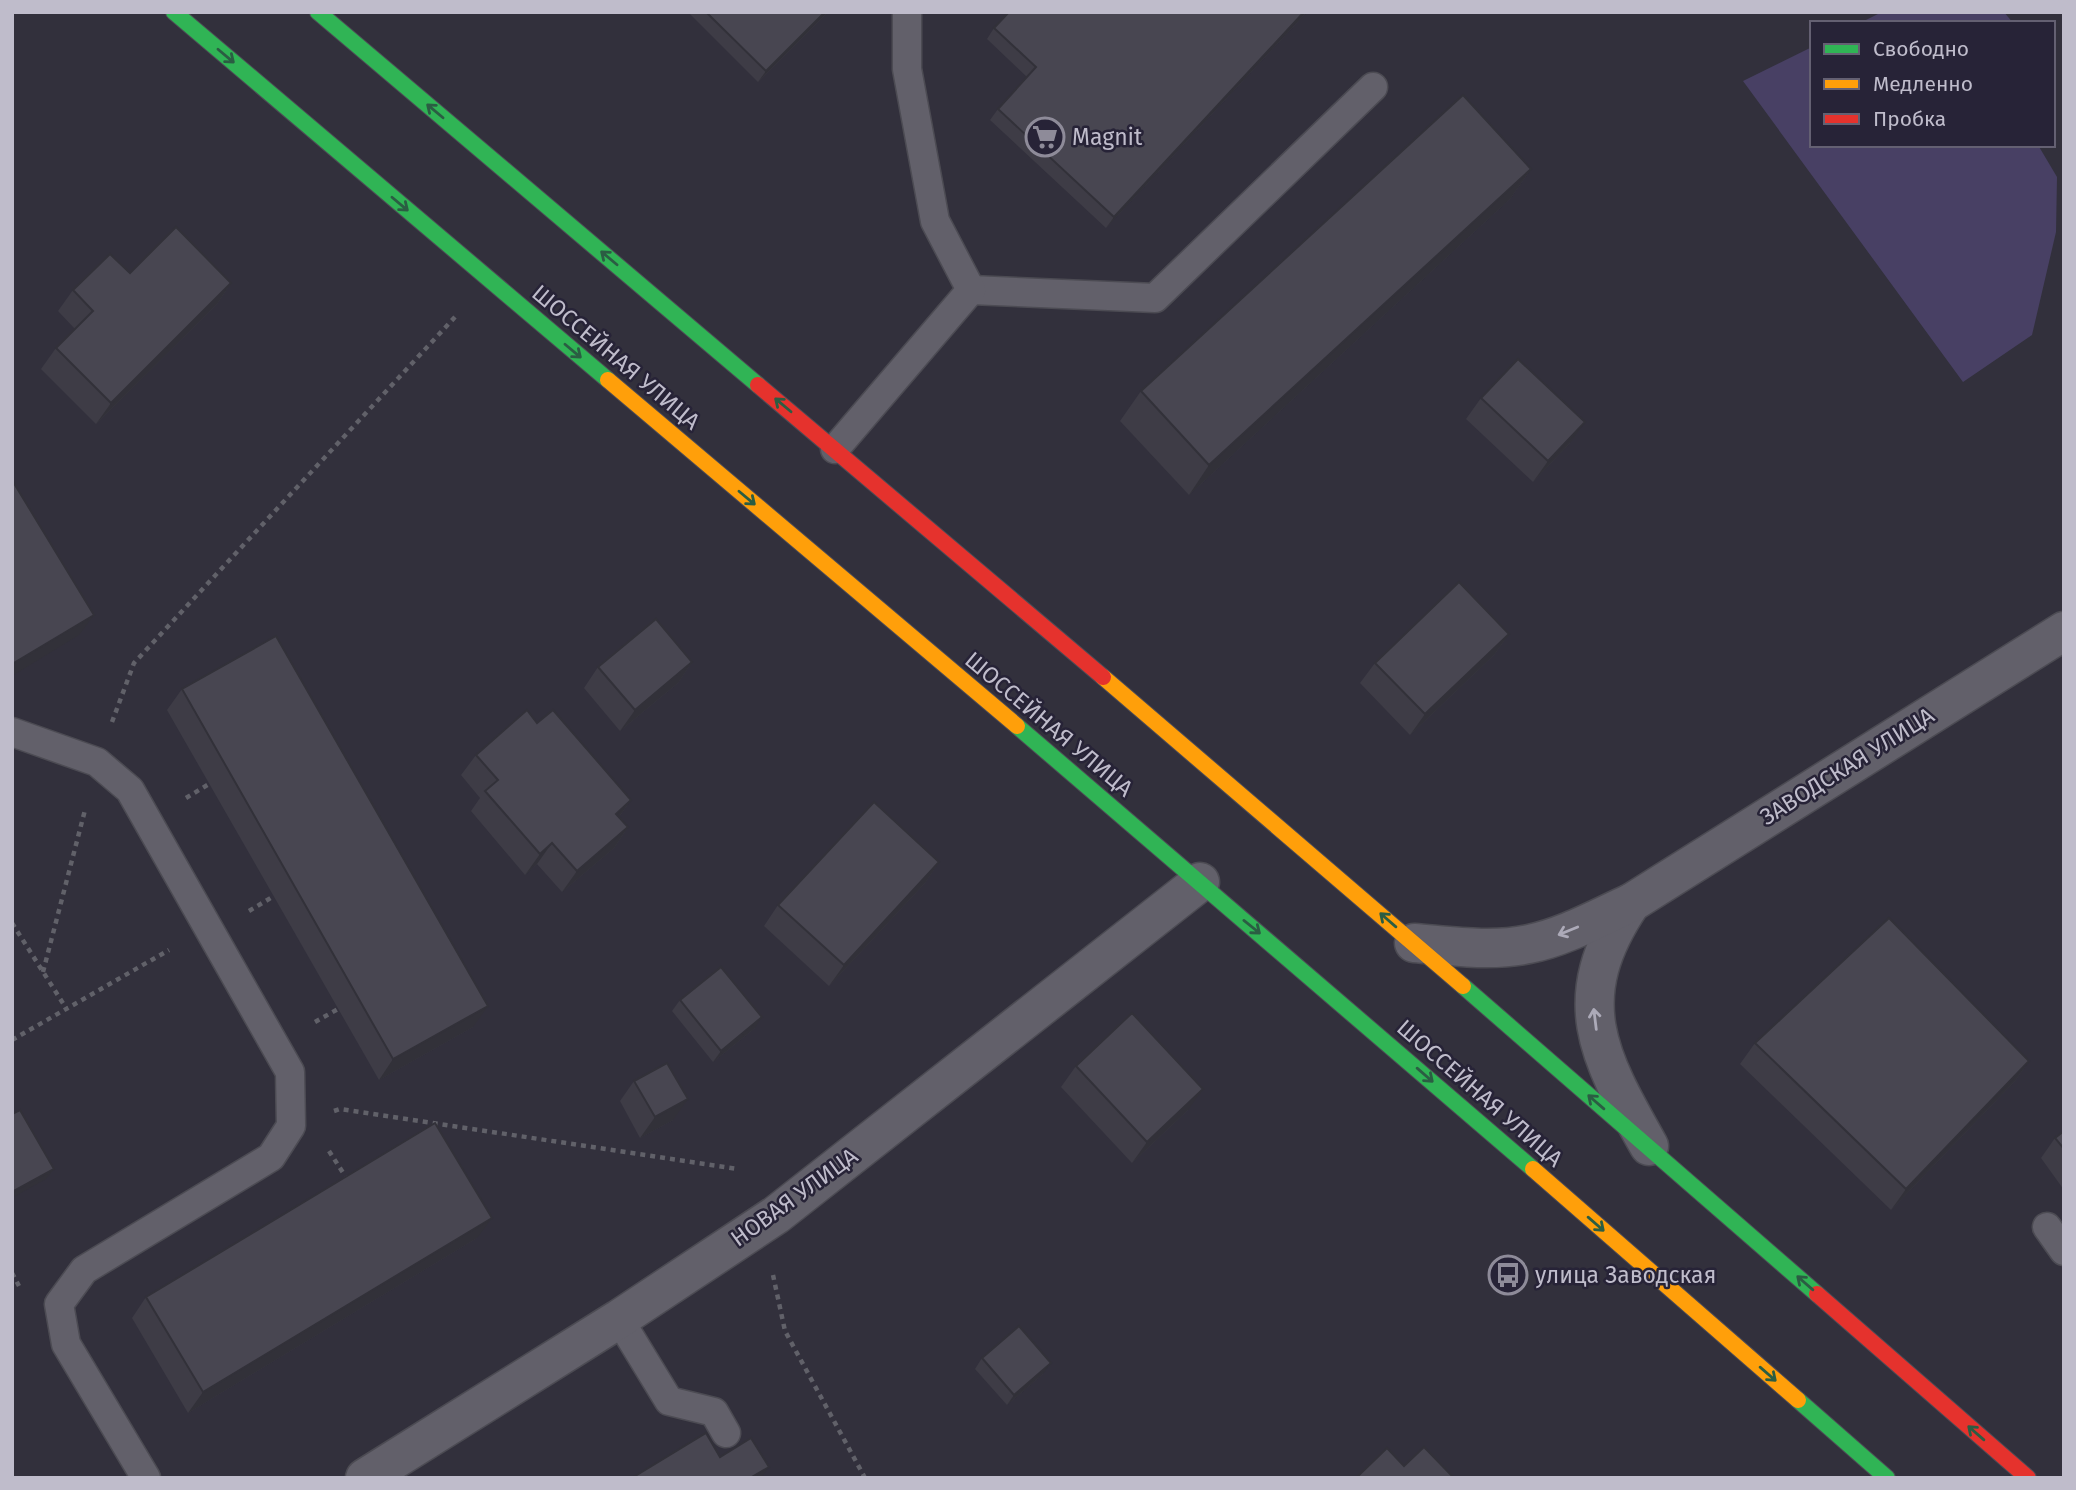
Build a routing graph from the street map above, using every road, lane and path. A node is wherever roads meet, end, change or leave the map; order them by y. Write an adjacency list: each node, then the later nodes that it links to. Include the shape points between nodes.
1 (174, 12): 12 (main road, ШОССЕЙНАЯ УЛИЦА, one-way to 12)
2 (318, 12): 4 (main road)
3 (906, 12): 6 (lane, via 907,69 935,221)
4 (338, 22): 8 (main road, one-way to 4)
5 (1373, 87): 6 (lane, via 1155,298)
6 (971, 290): 8 (lane)
7 (455, 317): 11 (path, via 134,663)
8 (835, 450): 16 (main road, one-way to 8)
9 (2064, 631): 13 (street, ЗАВОДСКАЯ УЛИЦА)
10 (12, 732): 11 (lane)
11 (97, 762): 15 (lane, via 130,790); 17 (path)
12 (1200, 883): 23 (street, НОВАЯ УЛИЦА); 31 (main road, ШОССЕЙНАЯ УЛИЦА, one-way to 31)
13 (1631, 903): 16 (street, ЗАВОДСКАЯ УЛИЦА, one-way to 16, via 1529,944 1484,949); 21 (street, ЗАВОДСКАЯ УЛИЦА, one-way to 13, via 1613,1082 1593,1018 1597,974 1611,932)
14 (12, 923): 17 (path)
15 (208, 928): 18 (path); 28 (lane, via 290,1072 291,1126 271,1157 84,1270 59,1304 66,1344)
16 (1414, 943): 21 (main road, one-way to 16)
17 (43, 972): 18 (path)
18 (66, 1008): 19 (path)
19 (12, 1040)
20 (330, 1112): 22 (path, via 340,1109)
21 (1650, 1148): 32 (main road, one-way to 21)
22 (738, 1168)
23 (776, 1215): 26 (street, НОВАЯ УЛИЦА); 30 (path, via 773,1276 785,1331)
24 (2047, 1227): 25 (lane)
25 (2064, 1251)
26 (619, 1319): 27 (lane, via 669,1401 714,1412); 29 (street, НОВАЯ УЛИЦА)
27 (726, 1433)
28 (146, 1478)
29 (365, 1478)
30 (865, 1478)
31 (1888, 1478)
32 (2028, 1478)

